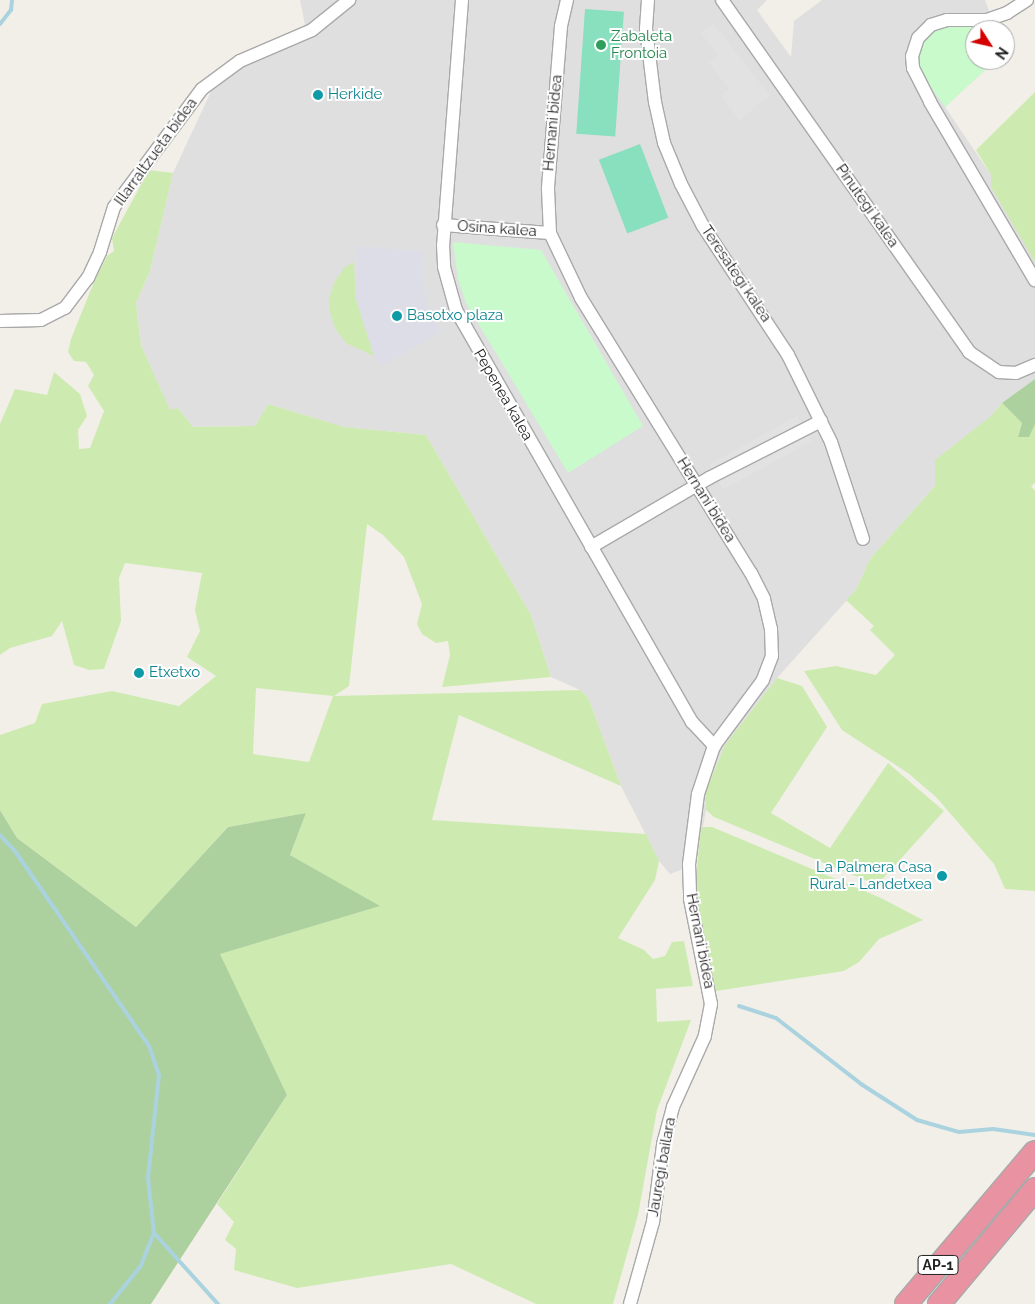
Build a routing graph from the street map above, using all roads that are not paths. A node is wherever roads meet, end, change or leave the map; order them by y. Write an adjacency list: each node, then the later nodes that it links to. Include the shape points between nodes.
1 (350, 0): 10 (street, Illarraltzueta bidea, via 312,30 240,61 202,89 114,207 88,278 64,308 41,320)
2 (462, 0): 7 (street, Pepenea kalea)
3 (567, 0): 8 (street, Hernani bidea, via 561,26 548,189)
4 (648, 0): 12 (street, Teresategi kalea, via 646,29 664,143 703,226 788,355)
5 (722, 0): 11 (street, Pinutegi kalea, via 969,352 999,372 1016,373)
6 (1026, 0): 9 (street, via 1007,13 987,20 947,20 931,25 918,38 912,56 913,68 930,102)
7 (443, 225): 8 (street, Osina kalea); 15 (street, Pepenea kalea, via 444,268 456,310)
8 (550, 233): 13 (street, Hernani bidea, via 580,298)
9 (1035, 280)
10 (0, 321)
11 (1035, 365)
12 (821, 421): 13 (street); 14 (street, Teresategi kalea)
13 (696, 485): 15 (street); 16 (street, Hernani bidea, via 751,573 764,600 771,629 772,656 762,680)
14 (863, 539)
15 (591, 547): 16 (street, Pepenea kalea, via 692,722)
16 (714, 746): 17 (street, Hernani bidea, via 698,794 689,864 690,899)
17 (711, 1004): 20 (street, Jauregi bailara, via 705,1036 673,1107 663,1145 653,1222)
18 (1035, 1152): 21 (highway, AP-1)
19 (1035, 1189): 22 (highway, AP-1)
20 (630, 1304)
21 (906, 1304)
22 (939, 1304)

